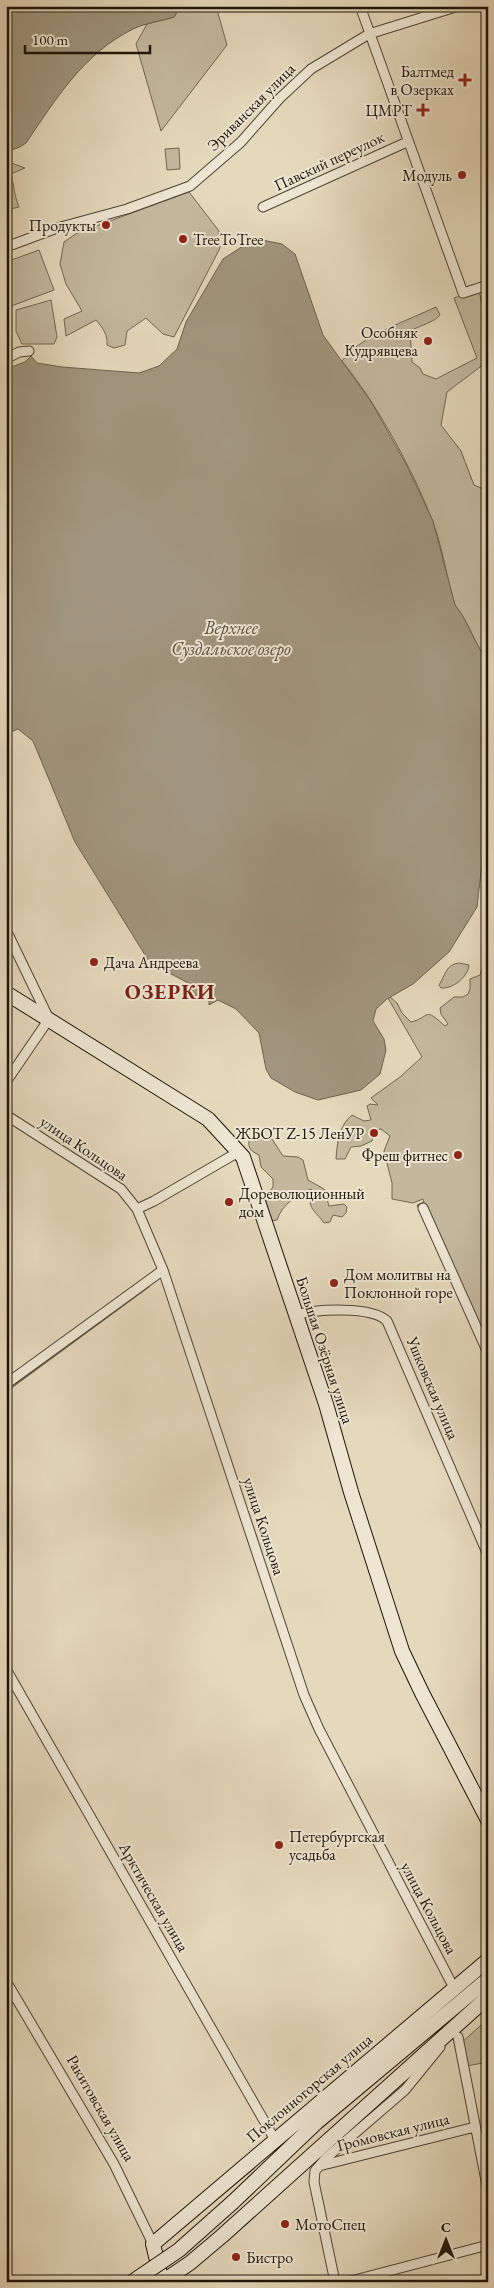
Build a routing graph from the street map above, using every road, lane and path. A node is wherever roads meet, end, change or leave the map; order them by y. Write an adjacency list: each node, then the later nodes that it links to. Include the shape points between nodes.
1 (360, 6): 3 (street)
2 (459, 6): 3 (street, Эриванская улица)
3 (369, 34): 4 (street); 6 (street, Эриванская улица, via 311,69 278,99 241,142 190,186)
4 (407, 142): 5 (street, Павский переулок); 7 (street, via 463,292)
5 (263, 207)
6 (6, 247)
7 (488, 285)
8 (29, 351): 9 (street, via 18,352)
9 (6, 359)
10 (6, 930): 12 (street)
11 (6, 993): 12 (street, Большая Озёрная улица)
12 (49, 1019): 13 (street); 15 (street, Большая Озёрная улица, via 208,1119)
13 (6, 1082)
14 (6, 1114): 16 (street, улица Кольцова, via 120,1189)
15 (240, 1151): 16 (street); 19 (street, Большая Озёрная улица)
16 (137, 1208): 18 (street, улица Кольцова)
17 (423, 1208): 20 (street)
18 (163, 1270): 21 (street); 28 (street, улица Кольцова, via 304,1695 319,1730)
19 (296, 1315): 22 (street, Ушковская улица, via 341,1311 380,1314 387,1321); 24 (street, Большая Озёрная улица, via 402,1651)
20 (488, 1353)
21 (6, 1384)
22 (488, 1555)
23 (6, 1669): 32 (street, Арктическая улица)
24 (488, 1820)
25 (488, 1960): 28 (street, Поклонногорская улица)
26 (488, 1979): 37 (street, Поклонногорская улица, bridge, via 317,2122 179,2250)
27 (6, 1981): 36 (street, Ракитовская улица, via 114,2164)
28 (454, 1988): 32 (street, Поклонногорская улица)
29 (488, 1997): 30 (street)
30 (456, 2032): 31 (street); 33 (street, via 405,2090); 38 (street, via 190,2263)
31 (475, 2127): 33 (street, Громовская улица); 34 (street)
32 (275, 2140): 36 (street, Поклонногорская улица)
33 (318, 2166): 39 (street, via 314,2182)
34 (488, 2191)
35 (488, 2245): 40 (street)
36 (155, 2250): 38 (street)
37 (132, 2282)
38 (162, 2282)
39 (335, 2282)
40 (347, 2282)

